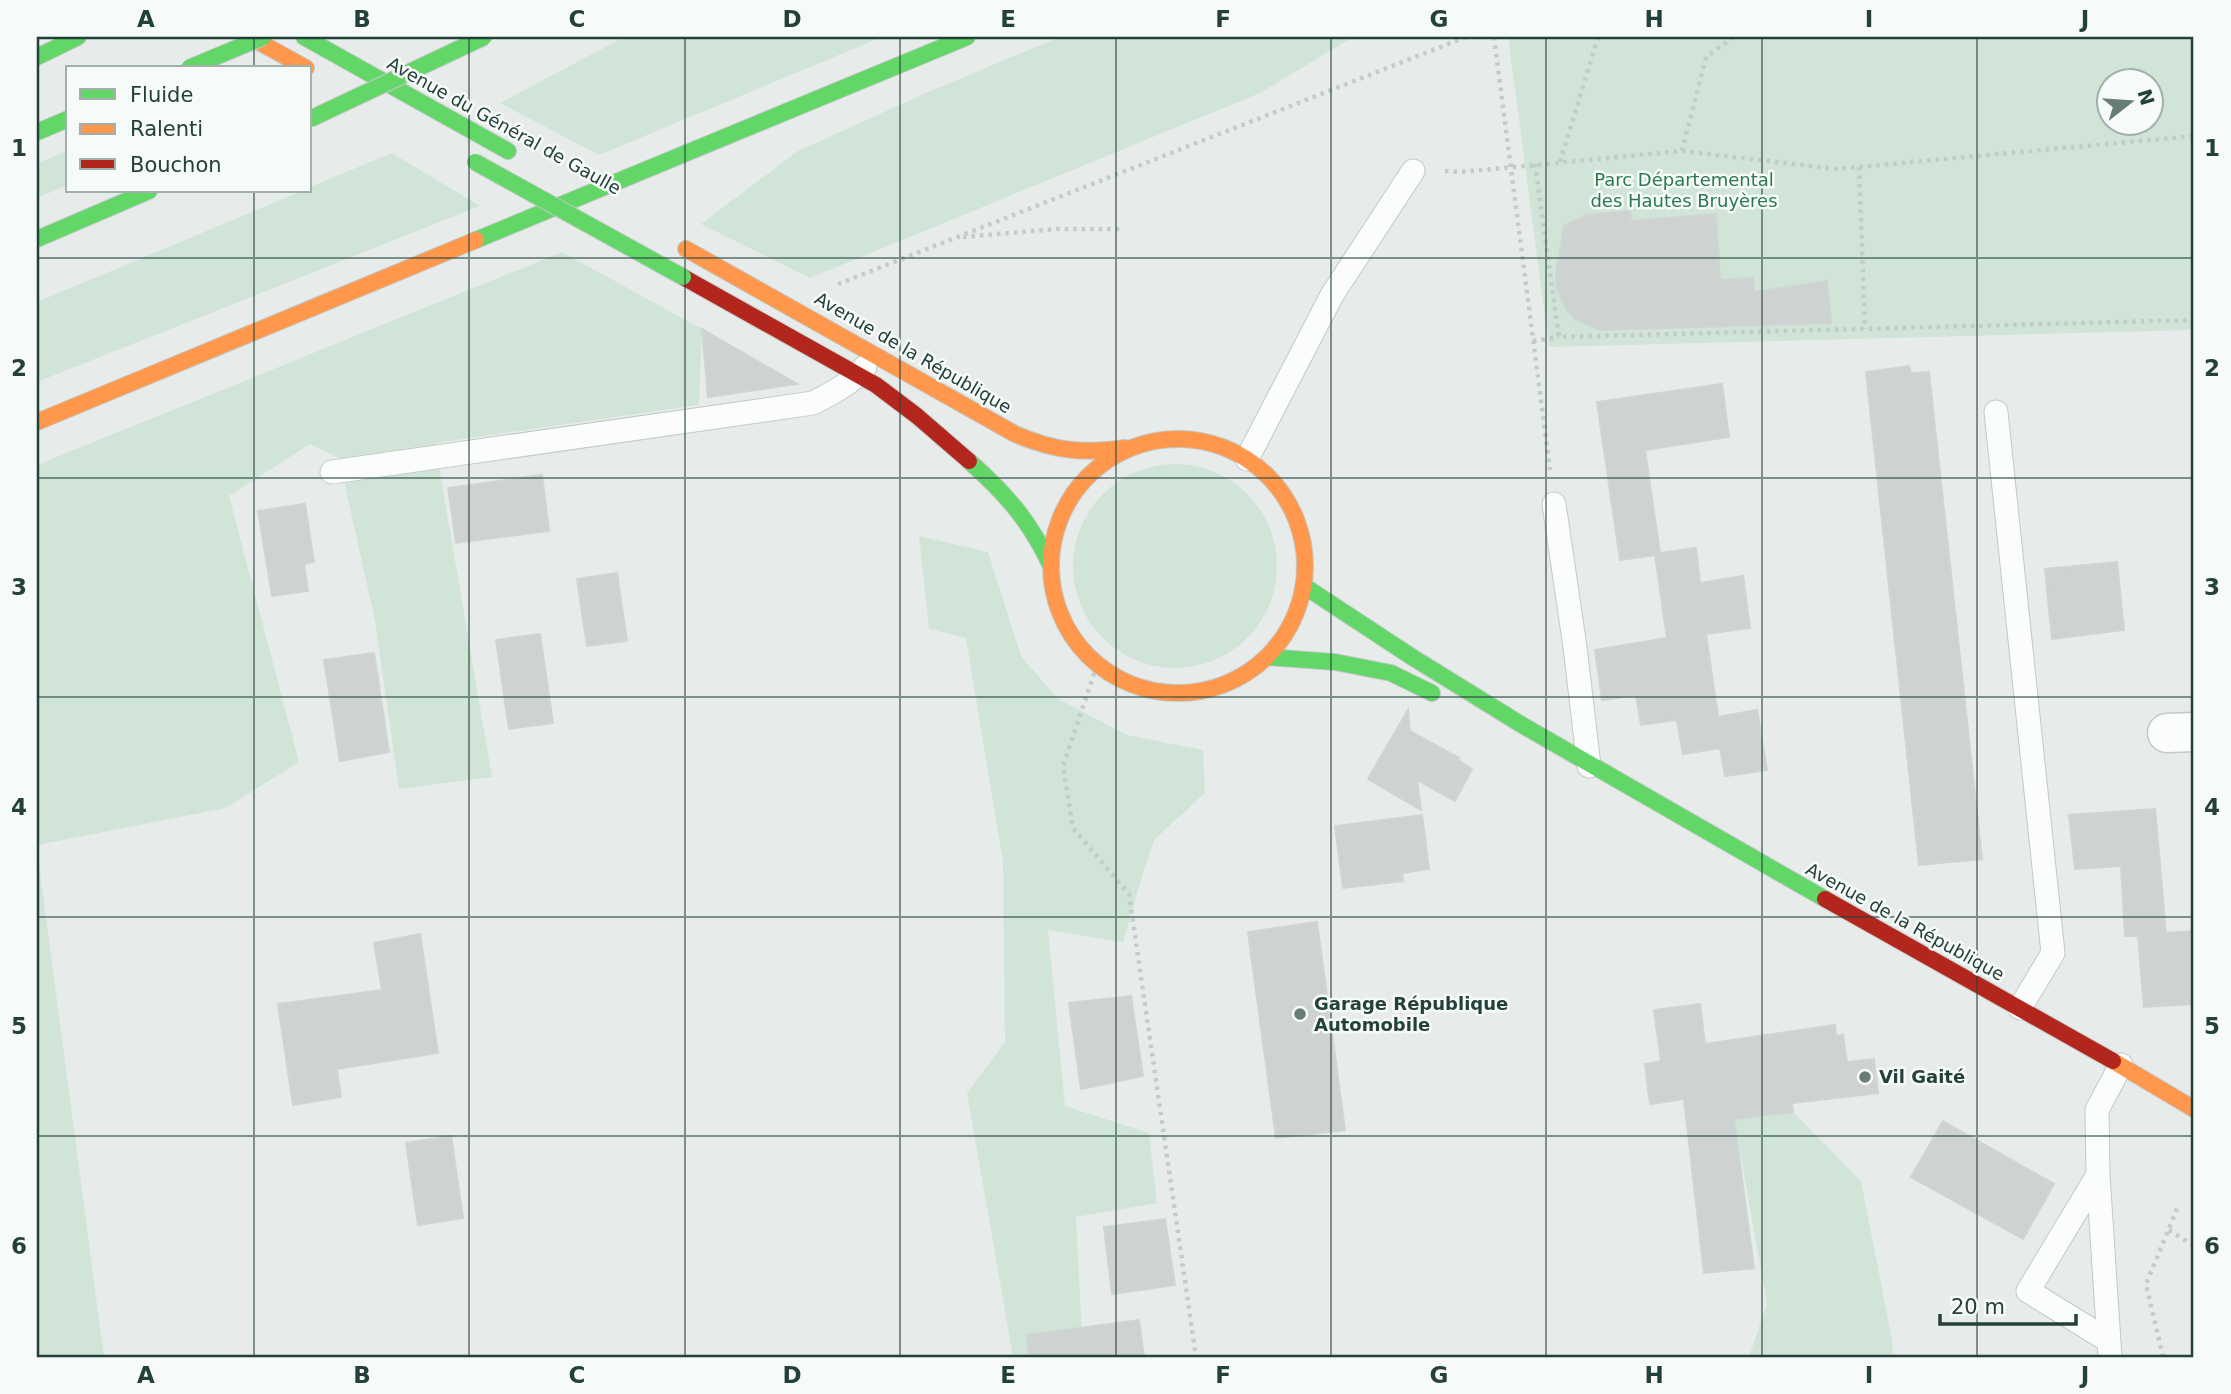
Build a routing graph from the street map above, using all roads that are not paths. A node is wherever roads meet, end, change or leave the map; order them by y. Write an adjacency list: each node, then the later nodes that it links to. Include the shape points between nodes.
1 (78, 37): 7 (main road)
2 (250, 37): 9 (main road)
3 (263, 37): 8 (main road, bridge)
4 (304, 37): 15 (main road, Avenue du Général de Gaulle)
5 (485, 37): 12 (main road, bridge)
6 (967, 37): 26 (main road)
7 (37, 57)
8 (194, 66)
9 (301, 66)
10 (345, 90): 11 (main road)
11 (369, 103)
12 (312, 118)
13 (66, 120): 14 (main road)
14 (37, 132)
15 (514, 155)
16 (469, 159): 24 (main road, bridge)
17 (1413, 171): 28 (lane, via 1332,295)
18 (568, 184): 20 (main road, Avenue du Général de Gaulle)
19 (147, 192): 21 (main road)
20 (603, 203)
21 (37, 239)
22 (680, 245): 23 (main road, Avenue de la République)
23 (876, 355): 24 (lane); 27 (main road, Avenue de la République, via 1044,447 1077,453)
24 (858, 375): 29 (lane, via 813,403); 31 (main road, via 917,416 987,477 1020,512)
25 (1996, 412): 35 (lane, via 2053,953)
26 (37, 422)
27 (1131, 447): 28 (main road, via 1184,439 1210,442); 31 (main road, via 1098,466 1072,493 1056,527)
28 (1247, 459): 32 (main road, via 1275,483 1295,514 1304,549)
29 (332, 472)
30 (1554, 504): 34 (lane)
31 (1050, 565): 33 (main road, via 1055,603 1072,637 1097,666 1129,684 1165,693 1203,691 1238,679)
32 (1304, 586): 33 (main road, via 1291,625); 34 (main road, Avenue de la République)
33 (1267, 657): 34 (main road, Avenue de la République, via 1335,662 1391,673)
34 (1592, 768): 35 (main road, Avenue de la République)
35 (2020, 1008): 36 (main road, Avenue de la République)
36 (2121, 1065): 37 (main road, Avenue de la République); 38 (lane, via 2097,1110)
37 (2194, 1109)
38 (2098, 1175): 39 (lane); 39 (lane, via 2028,1291)
39 (2110, 1349)

